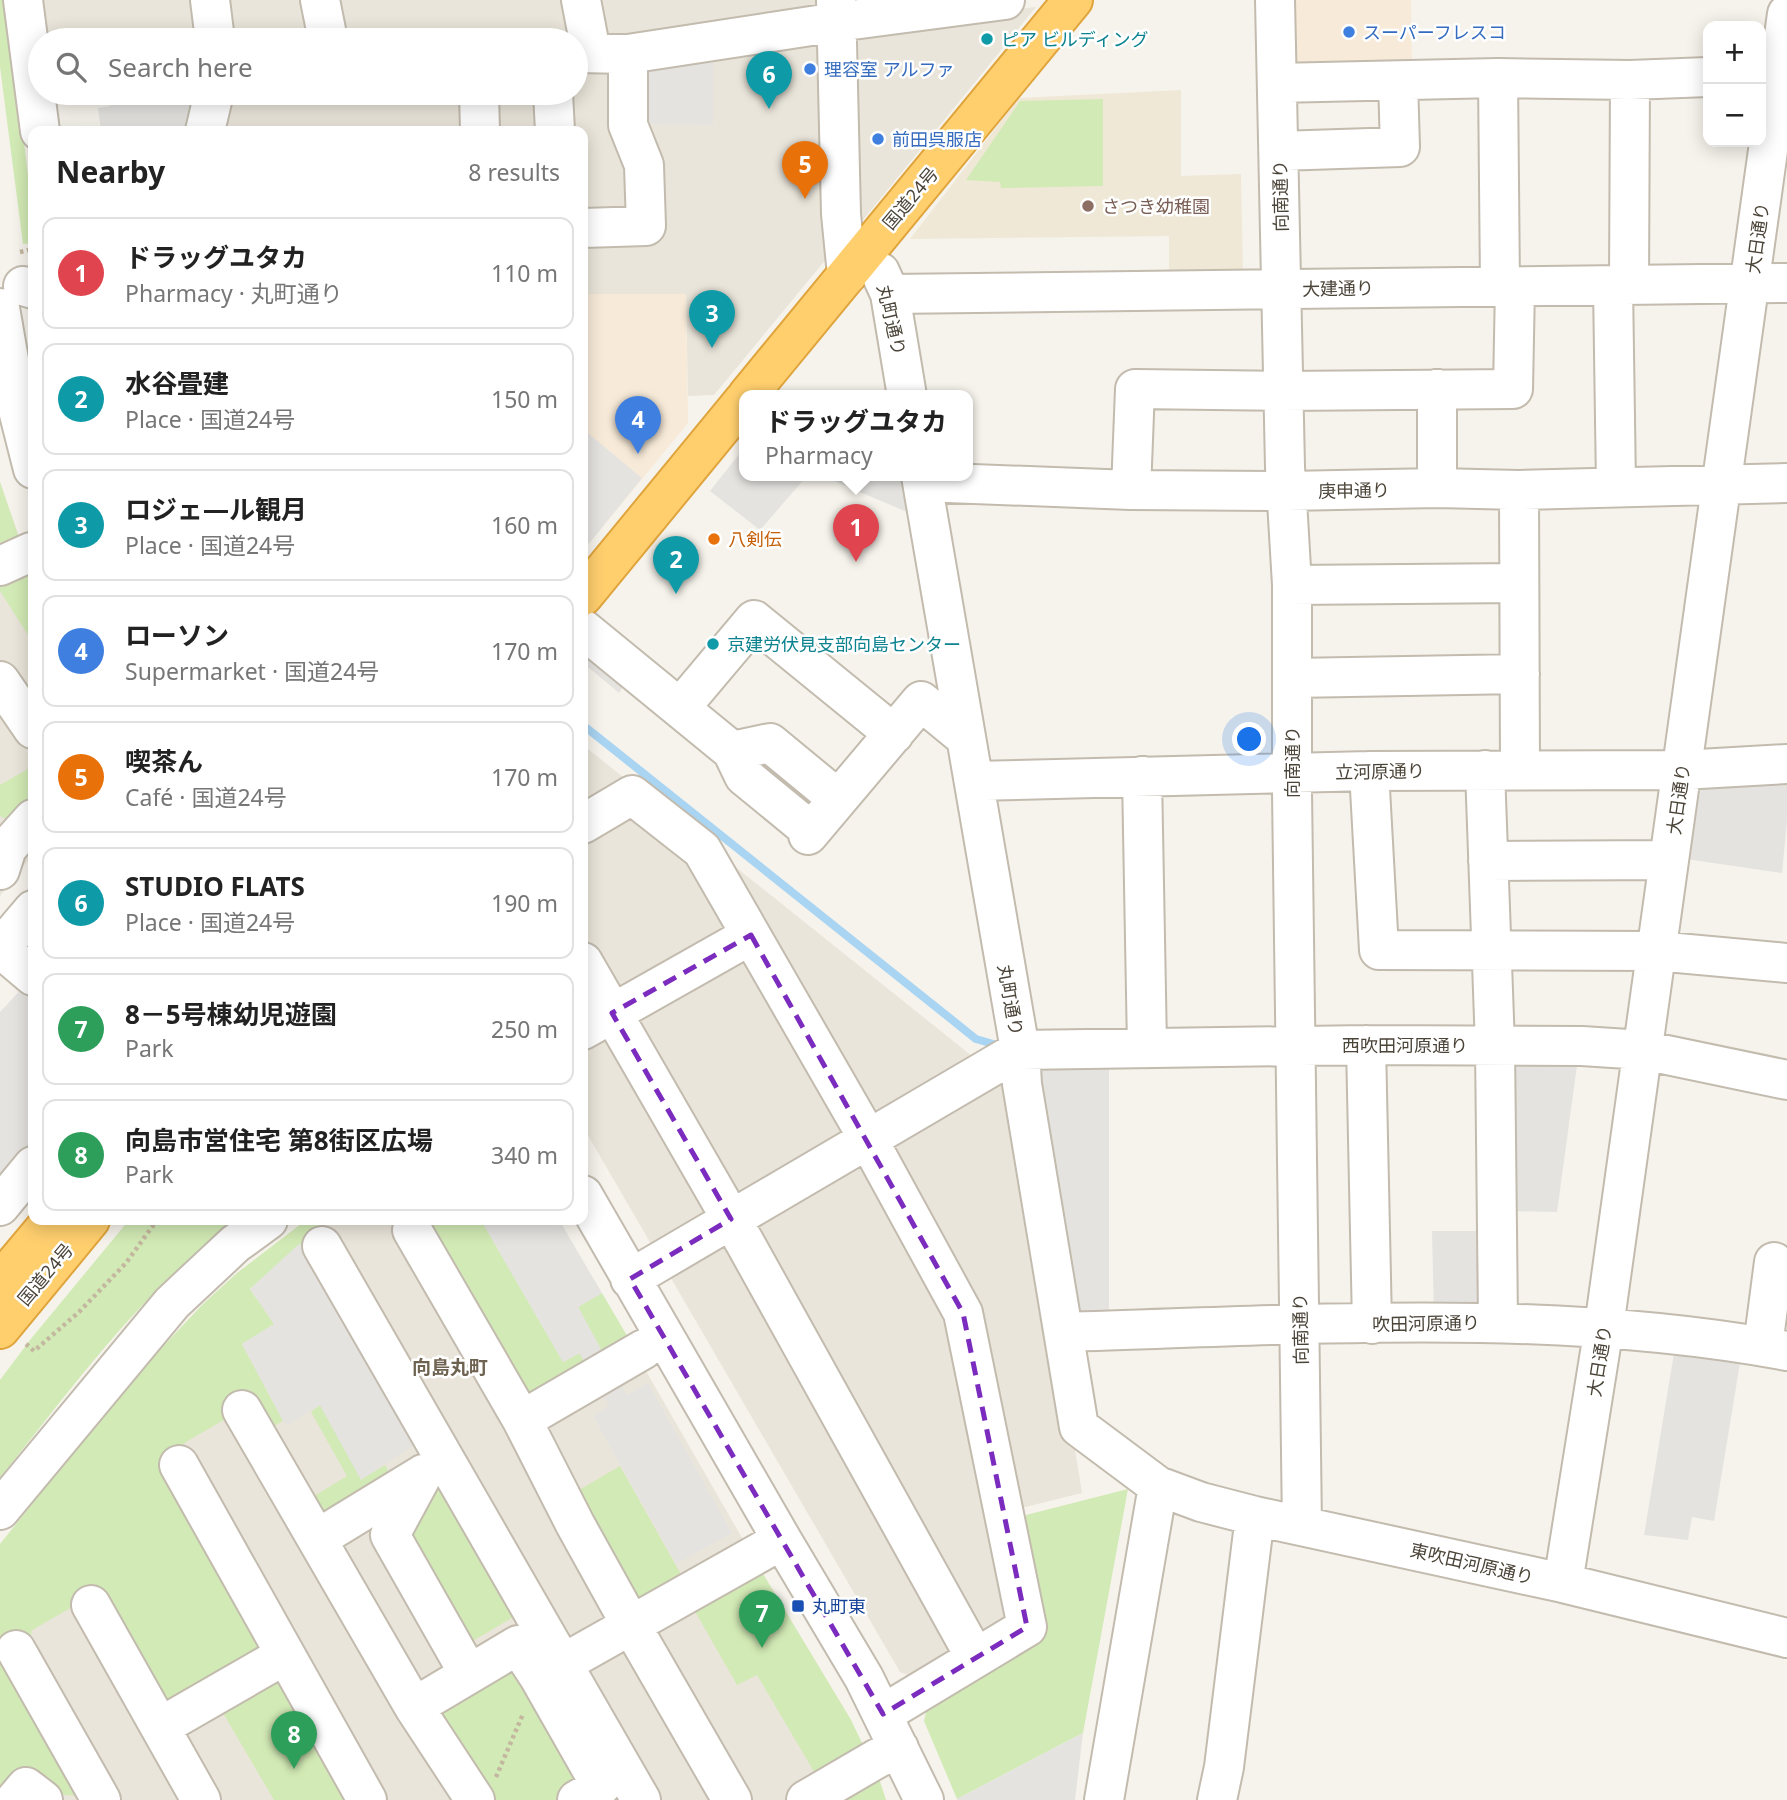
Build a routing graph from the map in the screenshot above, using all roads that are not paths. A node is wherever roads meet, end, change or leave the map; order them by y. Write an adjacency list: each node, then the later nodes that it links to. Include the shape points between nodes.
1 (23, 0): 10 (street)
2 (210, 0): 11 (street)
3 (320, 0): 12 (street)
4 (581, 0): 14 (street)
5 (1005, 0): 8 (street)
6 (1073, 0): 30 (highway, 国道24号)
7 (1275, 0): 19 (street, 向南通り)
8 (953, 3): 9 (street)
9 (836, 11): 14 (street); 30 (street, via 841,214)
10 (28, 28)
11 (209, 28)
12 (326, 28)
13 (1779, 52): 31 (street, 大日通り)
14 (598, 53): 29 (street, via 644,164 646,226)
15 (1703, 77): 17 (street)
16 (1498, 78): 17 (street); 18 (street); 34 (street)
17 (1630, 80): 33 (street)
18 (1398, 82): 19 (street); 28 (street, via 1400,147)
19 (1277, 83): 28 (street, 向南通り)
20 (38, 105): 24 (street)
21 (211, 105): 25 (street)
22 (479, 105): 26 (street)
23 (554, 105): 27 (street)
24 (40, 126)
25 (206, 126)
26 (480, 126)
27 (555, 126)
28 (1279, 151): 35 (street, 向南通り)
29 (588, 228)
30 (857, 261): 36 (street, 丸町通り); 38 (highway, 国道24号)
31 (1769, 283): 33 (street, 大建通り); 47 (street, 大日通り)
32 (19, 284): 42 (street, via 17,406)
33 (1621, 285): 34 (street, 大建通り); 46 (street)
34 (1507, 286): 35 (street, 大建通り); 37 (street, via 1513,388)
35 (1282, 289): 36 (street, 大建通り); 40 (street, 向南通り)
36 (890, 294): 39 (street, 丸町通り)
37 (1437, 389): 40 (street); 48 (street)
38 (752, 390)
39 (906, 390)
40 (1284, 391): 49 (street, via 1135,389); 51 (street, 向南通り)
41 (739, 407): 54 (highway, 国道24号)
42 (28, 449)
43 (921, 481): 60 (street, 丸町通り)
44 (959, 481): 49 (street, 庚申通り)
45 (1787, 484): 47 (street, 庚申通り)
46 (1616, 486): 47 (street, 庚申通り); 50 (street, 庚申通り)
47 (1721, 486): 64 (street, 大日通り)
48 (1437, 488): 50 (street, 庚申通り); 51 (street, 庚申通り)
49 (1131, 490): 51 (street, 庚申通り)
50 (1519, 490): 52 (street)
51 (1288, 491): 53 (street, 向南通り)
52 (1519, 583): 53 (street); 56 (street)
53 (1292, 585): 57 (street, 向南通り)
54 (588, 590)
55 (588, 633): 58 (street)
56 (1520, 674): 57 (street); 63 (street)
57 (1293, 678): 66 (street, 向南通り)
58 (680, 708): 59 (street, via 754,620); 61 (street)
59 (894, 734): 60 (street, via 920,701); 69 (street)
60 (966, 738): 68 (street, 丸町通り)
61 (732, 751): 69 (street, via 771,743); 69 (street, via 744,776 810,833)
62 (1787, 764): 64 (street, 立河原通り)
63 (1503, 770): 64 (street, 立河原通り); 65 (street, 立河原通り); 74 (street)
64 (1682, 770): 73 (street, 大日通り)
65 (1369, 771): 66 (street, 立河原通り); 81 (street, via 1378,950)
66 (1292, 773): 67 (street, 立河原通り); 87 (street, 向南通り)
67 (1143, 775): 68 (street, 立河原通り); 89 (street)
68 (974, 781): 90 (street, 丸町通り)
69 (838, 799)
70 (588, 821): 78 (street, via 632,794 702,850)
71 (28, 824): 72 (street)
72 (2, 851)
73 (1669, 860): 74 (street); 80 (street, 大日通り)
74 (1488, 861): 81 (street)
75 (0, 885): 76 (street)
76 (28, 910)
77 (28, 916): 79 (street)
78 (751, 935): 85 (street); 93 (street)
79 (0, 948): 83 (street)
80 (1657, 951): 81 (street); 82 (street); 91 (street, 大日通り)
81 (1492, 952): 88 (street)
82 (1787, 963)
83 (28, 972)
84 (588, 983): 85 (street)
85 (597, 1022): 97 (street)
86 (1366, 1045): 87 (street, 西吹田河原通り); 88 (street, 西吹田河原通り); 107 (street)
87 (1296, 1046): 89 (street, 西吹田河原通り); 108 (street, 向南通り)
88 (1495, 1046): 91 (street, 西吹田河原通り); 106 (street)
89 (1147, 1047): 90 (street, 西吹田河原通り)
90 (1020, 1050): 93 (street); 110 (street, 丸町通り)
91 (1643, 1050): 92 (street, 西吹田河原通り); 109 (street, 大日通り)
92 (1787, 1080)
93 (868, 1139): 97 (street); 130 (street, via 963,1314 1027,1627)
94 (28, 1172): 96 (street)
95 (588, 1204): 104 (street)
96 (0, 1206)
97 (731, 1219): 104 (street); 130 (street)
98 (48, 1225): 105 (highway, 国道24号)
99 (86, 1225): 111 (highway, 国道24号)
100 (261, 1225): 119 (street, via 172,1303)
101 (412, 1230): 115 (street)
102 (322, 1246): 117 (street)
103 (1774, 1262): 113 (street)
104 (630, 1279): 123 (street)
105 (0, 1283)
106 (1498, 1322): 107 (street, 吹田河原通り); 109 (street, 吹田河原通り)
107 (1373, 1324): 108 (street, 吹田河原通り)
108 (1300, 1325): 110 (street, 吹田河原通り); 121 (street, 向南通り)
109 (1604, 1327): 113 (street, 吹田河原通り); 124 (street, 大日通り)
110 (1064, 1332): 118 (street, 丸町通り, via 1079,1427)
111 (10, 1334)
112 (644, 1349): 115 (street)
113 (1775, 1349)
114 (242, 1410): 122 (street)
115 (522, 1420): 126 (street)
116 (179, 1465): 129 (street)
117 (435, 1467): 122 (street); 131 (street); 132 (street, via 390,1535)
118 (1158, 1486): 120 (street, 東吹田河原通り); 148 (street)
119 (0, 1510)
120 (1255, 1516): 121 (street, 東吹田河原通り); 149 (street)
121 (1302, 1525): 124 (street, 東吹田河原通り)
122 (317, 1539): 133 (street)
123 (782, 1540): 126 (street); 134 (street)
124 (1563, 1584): 127 (street, 東吹田河原通り)
125 (91, 1605): 135 (street)
126 (631, 1625): 131 (street); 145 (street)
127 (1787, 1638)
128 (16, 1650): 138 (street)
129 (285, 1655): 135 (street); 142 (street)
130 (975, 1657): 134 (street)
131 (551, 1670): 132 (street, via 518,1645); 143 (street, via 601,1786); 144 (street)
132 (469, 1674): 133 (street)
133 (414, 1707): 137 (street)
134 (883, 1714): 136 (street)
135 (160, 1727): 141 (street)
136 (899, 1748): 146 (street); 147 (street)
137 (483, 1794)
138 (97, 1799)
139 (15, 1800): 140 (street, via 26,1787)
140 (43, 1800)
141 (201, 1800)
142 (367, 1800)
143 (577, 1800)
144 (641, 1800)
145 (732, 1800)
146 (806, 1800)
147 (924, 1800)
148 (1104, 1800)
149 (1217, 1800)

